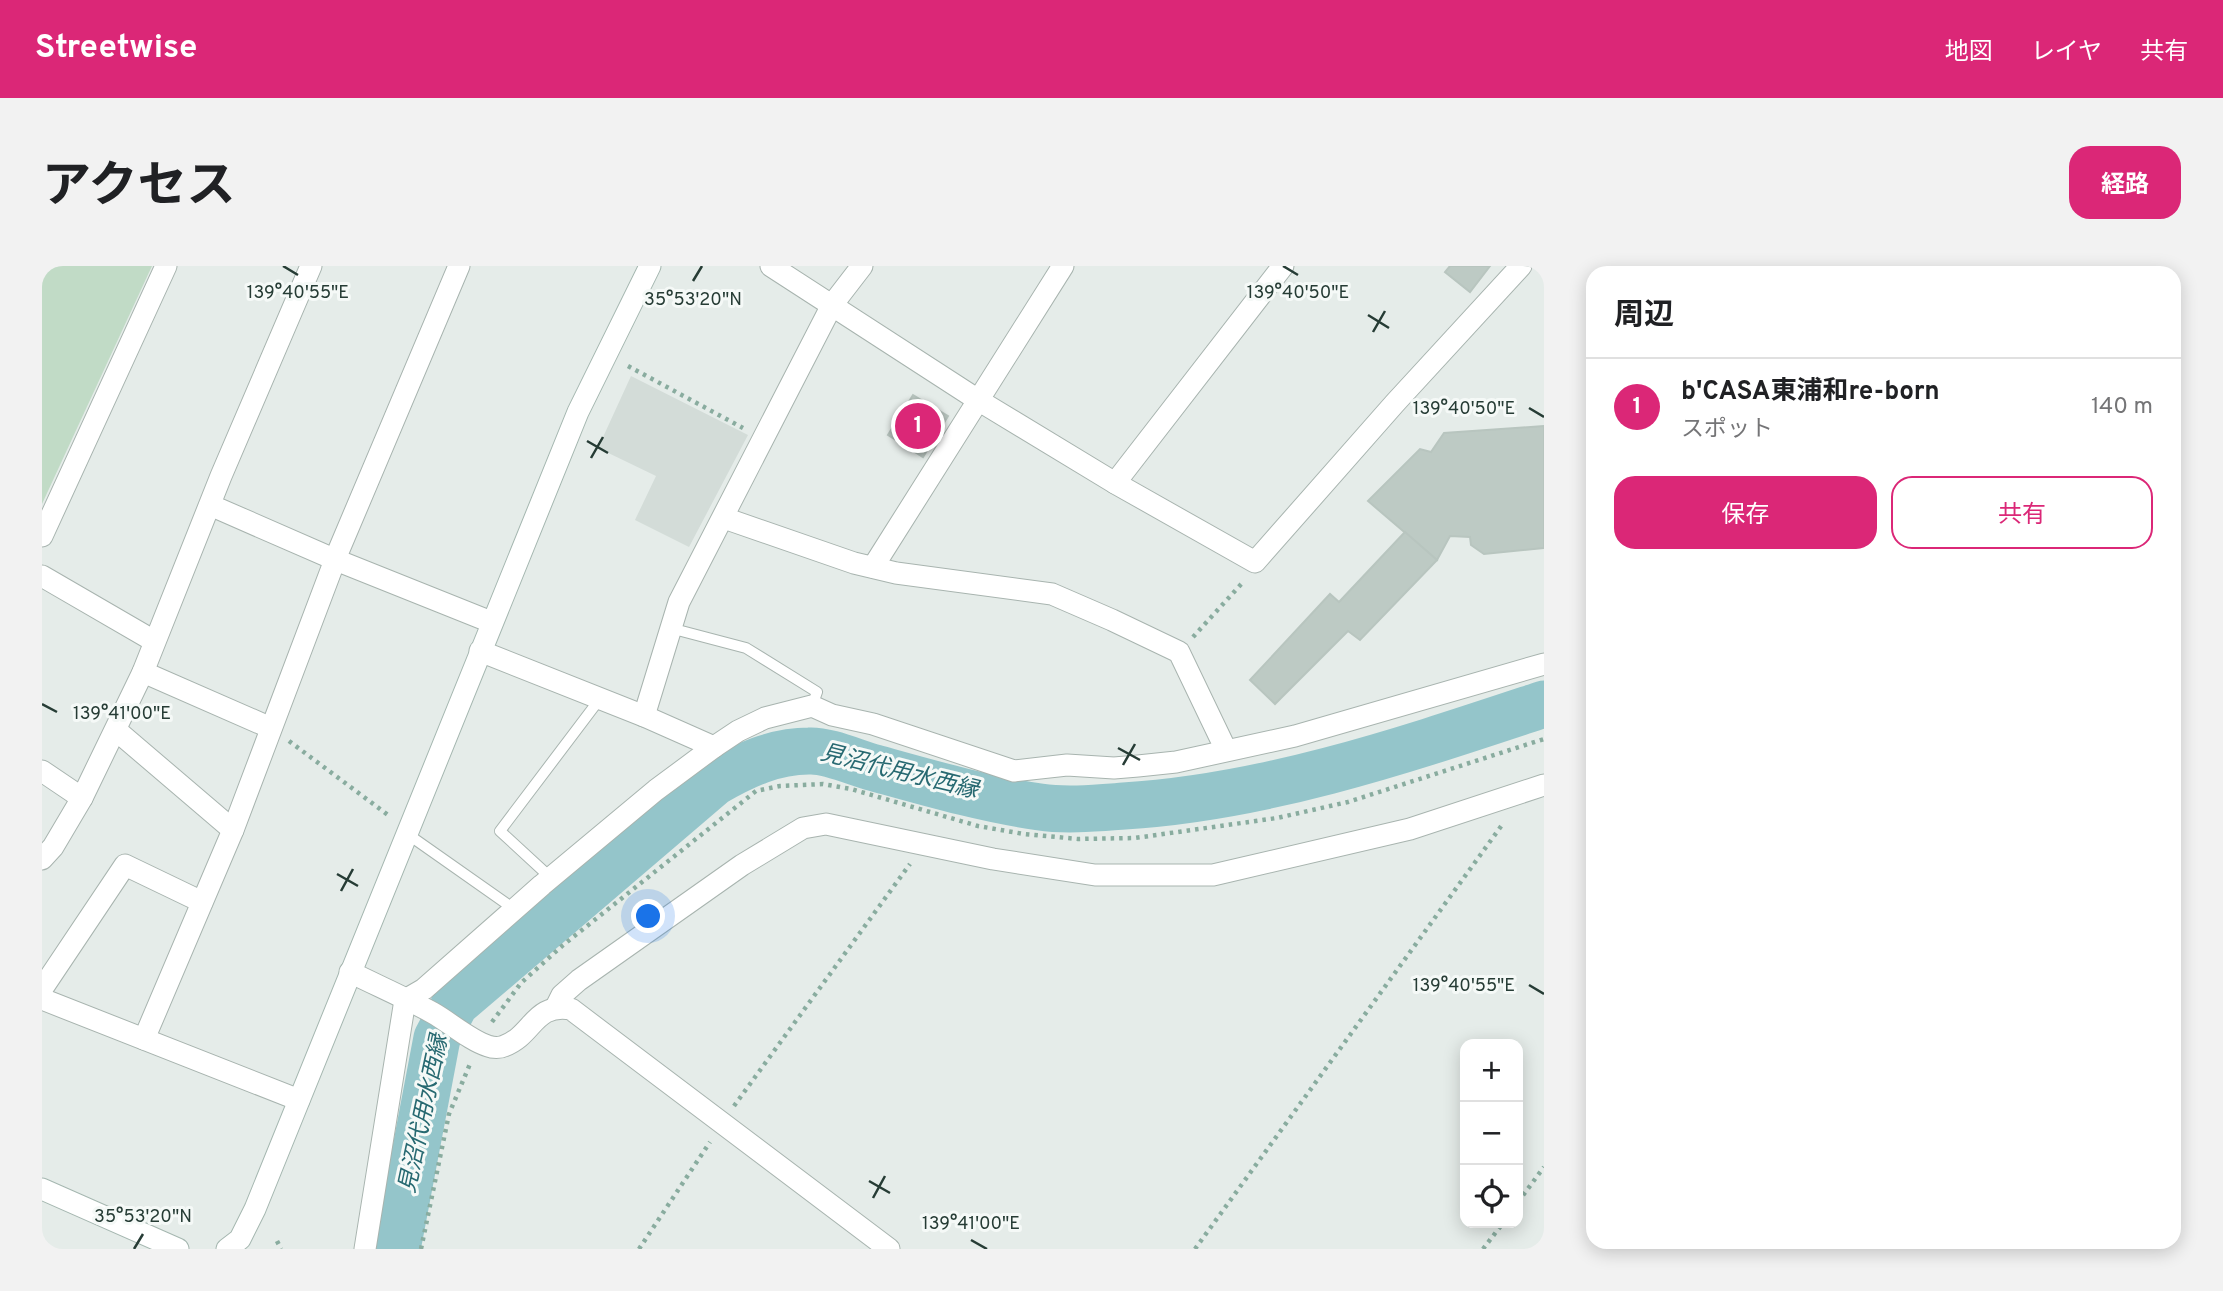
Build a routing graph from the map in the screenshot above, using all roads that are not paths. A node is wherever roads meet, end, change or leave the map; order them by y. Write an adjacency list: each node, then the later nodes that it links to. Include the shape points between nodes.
1 (166, 266): 15 (street)
2 (311, 266): 13 (street)
3 (650, 266): 19 (street, via 578,412)
4 (771, 266): 10 (street)
5 (862, 266): 10 (street)
6 (1063, 266): 11 (street)
7 (1283, 266): 12 (street)
8 (1521, 266): 12 (street, via 1255,562)
9 (453, 268): 16 (street)
10 (832, 305): 11 (street); 14 (street)
11 (978, 400): 12 (street); 17 (street)
12 (1115, 483)
13 (210, 505): 16 (street); 21 (street)
14 (724, 518): 17 (street); 20 (street, via 679,601)
15 (42, 536)
16 (335, 560): 19 (street); 28 (street)
17 (873, 567): 31 (street, via 1052,594 1179,652)
18 (42, 576): 21 (street)
19 (491, 622): 22 (street)
20 (670, 628): 26 (lane, via 746,648 817,692); 27 (street)
21 (154, 641): 24 (street)
22 (480, 651): 25 (street); 36 (street)
23 (1544, 664): 31 (street, via 1295,736)
24 (143, 672): 28 (street); 29 (street)
25 (599, 700): 27 (street); 38 (lane, via 499,831)
26 (812, 706): 30 (street, via 765,718); 31 (street, via 1014,771 1067,765 1138,766)
27 (644, 716): 30 (street)
28 (271, 728): 35 (street)
29 (117, 731): 34 (street); 35 (street)
30 (714, 747): 38 (street)
31 (1226, 750)
32 (42, 771): 34 (street)
33 (1544, 785): 45 (street, via 1410,829 1213,875 1095,875 826,824 803,828 742,864 579,980)
34 (82, 798): 37 (street)
35 (233, 830): 39 (street)
36 (407, 832): 40 (lane); 41 (street)
37 (42, 859)
38 (551, 878): 40 (street)
39 (202, 902): 42 (street, via 125,865); 46 (street)
40 (514, 909): 44 (street, via 424,989)
41 (350, 972): 44 (street); 47 (street)
42 (42, 989)
43 (42, 999): 46 (street)
44 (405, 1000): 45 (street, via 487,1046 501,1048); 51 (street)
45 (556, 1007): 52 (street, via 583,1018)
46 (144, 1039): 47 (street)
47 (299, 1100): 50 (street, via 255,1209 240,1239)
48 (42, 1189): 49 (street)
49 (178, 1249)
50 (227, 1249)
51 (365, 1249)
52 (889, 1249)

